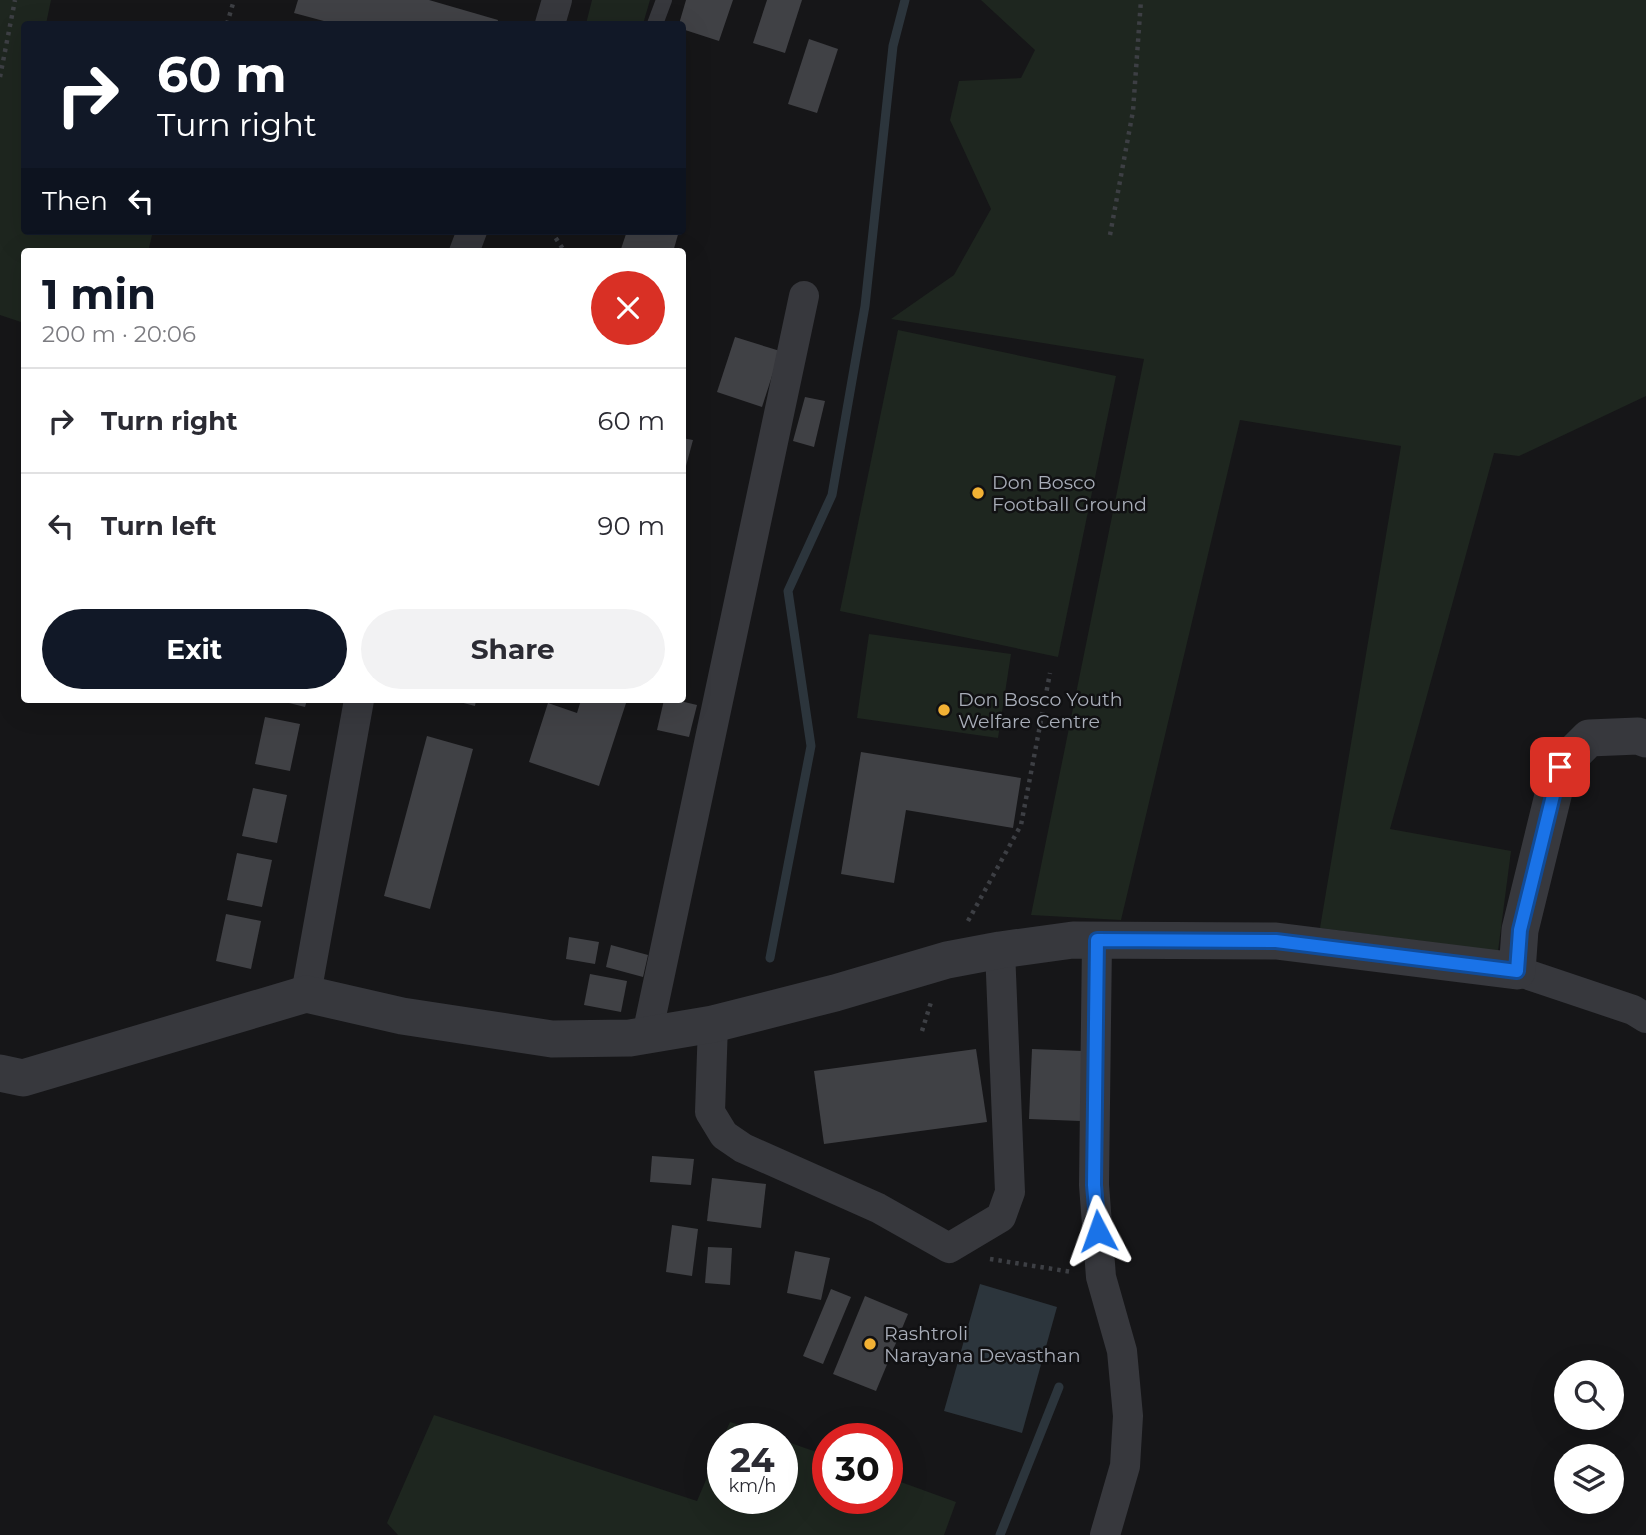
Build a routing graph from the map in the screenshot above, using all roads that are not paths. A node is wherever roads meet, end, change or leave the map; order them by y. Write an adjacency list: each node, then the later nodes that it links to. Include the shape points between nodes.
1 (557, 0): 3 (street)
2 (664, 0): 4 (lane)
3 (551, 21)
4 (656, 21)
5 (804, 296): 14 (street)
6 (358, 703): 11 (street)
7 (1646, 739): 10 (street, via 1589,738 1560,767 1520,930)
8 (1097, 940): 9 (street); 10 (street, via 1276,941); 16 (street, via 1094,1185 1101,1277 1122,1351 1128,1416 1125,1466)
9 (1000, 950): 13 (street, via 947,960); 13 (street, via 1010,1192 1002,1217 949,1248 878,1208 743,1148 724,1135 710,1112)
10 (1517, 971): 12 (street)
11 (306, 994): 14 (street, via 402,1016 552,1039); 15 (street, via 23,1078)
12 (1646, 1018)
13 (713, 1024): 14 (street)
14 (647, 1035)
15 (0, 1073)
16 (1105, 1535)

